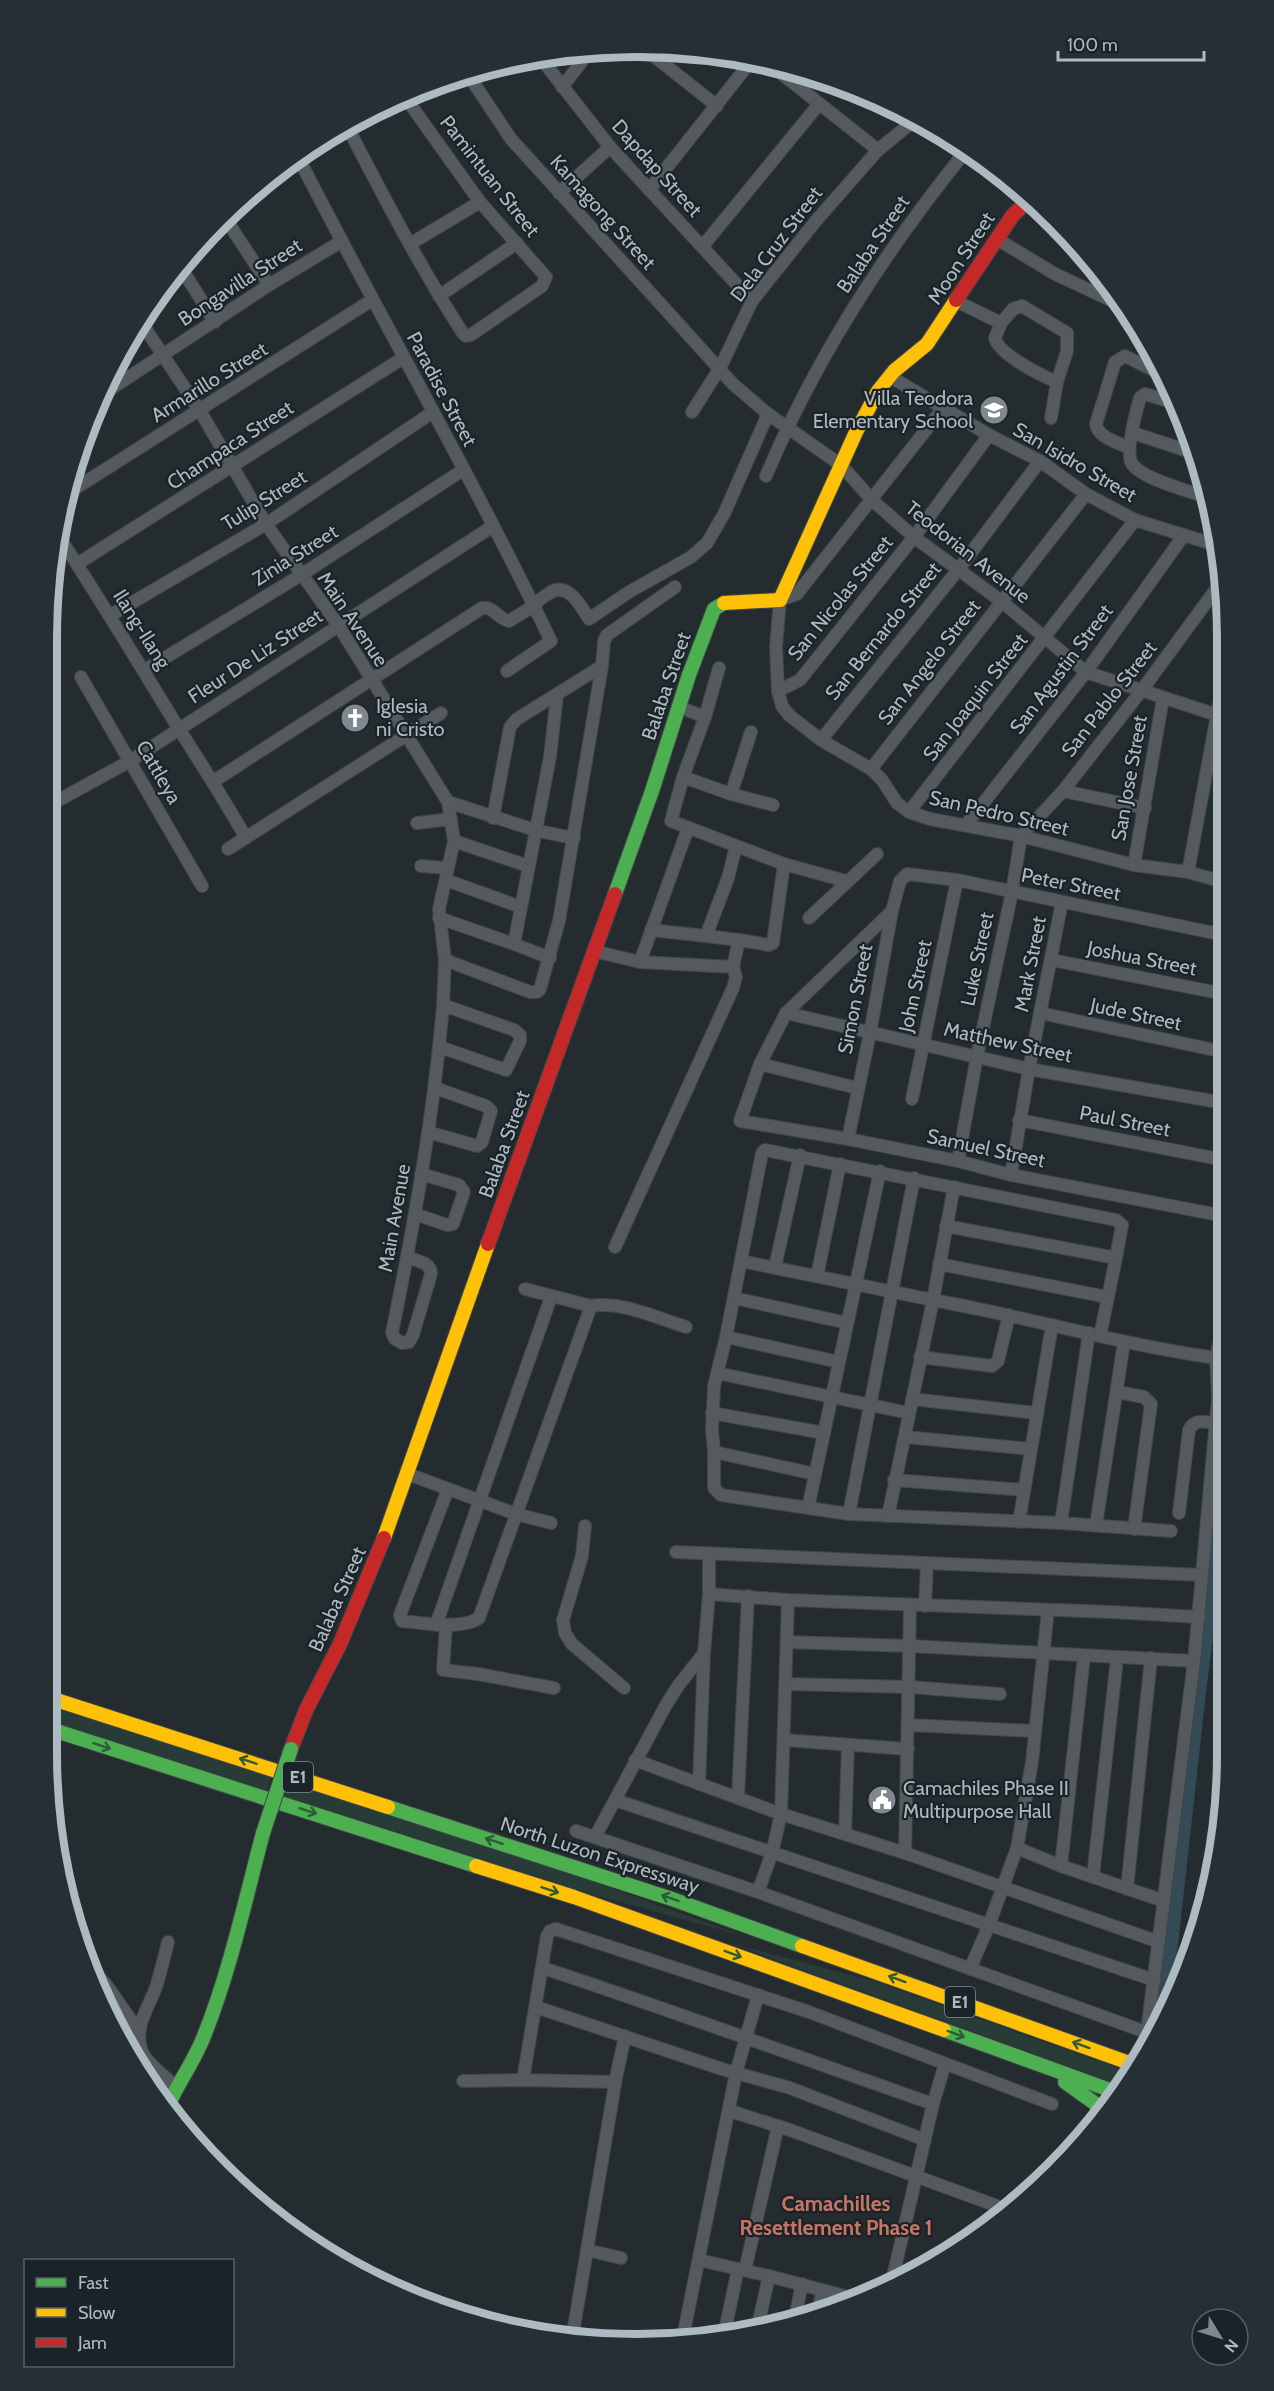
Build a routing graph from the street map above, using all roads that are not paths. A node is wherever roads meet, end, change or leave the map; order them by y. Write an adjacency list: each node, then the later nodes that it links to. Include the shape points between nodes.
1 (656, 57): 10 (street)
2 (583, 60): 7 (street)
3 (545, 65): 7 (street, Dapdap Street)
4 (746, 67): 10 (street)
5 (785, 76): 9 (street)
6 (473, 81): 18 (street, Kamagong Street, via 511,139)
7 (562, 87): 13 (street, Dapdap Street)
8 (410, 103): 19 (street, Pamintuan Street)
9 (819, 104): 14 (street); 26 (street)
10 (717, 106): 17 (street)
11 (909, 125): 14 (street, Dela Cruz Street)
12 (351, 133): 25 (street)
13 (610, 147): 17 (street, Dapdap Street); 18 (street)
14 (879, 150): 32 (street, Dela Cruz Street)
15 (961, 157): 51 (street, Balaba Street, via 922,205 865,289)
16 (302, 164): 23 (street, Paradise Street)
17 (649, 190): 26 (street, Dapdap Street)
18 (559, 193): 39 (street, Kamagong Street)
19 (480, 202): 24 (street, Pamintuan Street); 25 (street)
20 (1024, 205): 22 (main road, Moon Street)
21 (229, 225): 28 (street)
22 (997, 239): 30 (street, via 1055,274); 33 (main road, Moon Street)
23 (342, 241): 28 (street, Bongavilla Street); 31 (street, Paradise Street)
24 (517, 243): 29 (street); 29 (street, Pamintuan Street, via 546,277 542,286 468,336)
25 (410, 244): 29 (street)
26 (702, 247): 32 (street, Dapdap Street)
27 (185, 274): 34 (street)
28 (269, 285): 34 (street, Bongavilla Street)
29 (439, 296)
30 (1107, 299)
31 (372, 300): 38 (street, Paradise Street); 46 (street, Armarillo Street)
32 (752, 301): 39 (street, Dela Cruz Street)
33 (956, 301): 35 (street); 41 (main road, Moon Street, via 927,344)
34 (215, 322): 37 (street, Bongavilla Street)
35 (1001, 323): 43 (street, via 995,338 999,346); 43 (street, via 1013,309 1022,306 1063,328 1067,351)
36 (146, 329): 37 (street, Main Avenue)
37 (163, 355): 42 (street, Bongavilla Street); 46 (street, Main Avenue)
38 (403, 358): 47 (street, Paradise Street); 58 (street, Champaca Street)
39 (720, 368): 48 (street, Dela Cruz Street); 49 (street, Teodorian Avenue)
40 (1151, 369): 54 (street, via 1125,356 1115,362 1096,424 1100,434)
41 (889, 376): 45 (street, San Isidro Street); 57 (main road, Moon Street, via 866,410)
42 (117, 380)
43 (1056, 382): 50 (street)
44 (1164, 399): 52 (street, via 1145,394 1140,398)
45 (944, 407): 53 (street, San Isidro Street); 64 (street)
46 (200, 411): 58 (street, Main Avenue); 61 (street, Armarillo Street)
47 (434, 412): 59 (street, Paradise Street); 66 (street, Tulip Street)
48 (692, 412)
49 (768, 414): 51 (street, Teodorian Avenue); 79 (street, via 724,514 699,550 589,619 567,590 549,593)
50 (1051, 418)
51 (787, 427): 57 (street, Teodorian Avenue); 60 (street, Balaba Street)
52 (1133, 433): 54 (street); 55 (street)
53 (989, 435): 56 (street, San Isidro Street); 69 (street, San Nicolas Street)
54 (1130, 448): 63 (street, via 1132,464 1144,475)
55 (1186, 450)
56 (1040, 461): 62 (street, San Isidro Street); 73 (street, San Bernardo Street)
57 (841, 465): 64 (street, Teodorian Avenue); 77 (main road, Moon Street)
58 (234, 467): 66 (street, Main Avenue); 72 (street, Champaca Street)
59 (464, 470): 67 (street, Paradise Street); 74 (street, Zinia Street)
60 (766, 476)
61 (77, 488)
62 (1086, 494): 65 (street, San Isidro Street); 78 (street, San Angelo Street)
63 (1199, 494)
64 (872, 500): 69 (street, Teodorian Avenue); 77 (street, via 797,594)
65 (1136, 520): 68 (street, San Isidro Street); 82 (street, San Joaquin Street)
66 (266, 524): 74 (street, Main Avenue); 80 (street, Tulip Street)
67 (493, 526): 79 (street, Paradise Street); 81 (street, Fleur De Liz Street)
68 (1185, 535): 70 (street, San Isidro Street); 87 (street, San Agustin Street)
69 (914, 537): 73 (street, Teodorian Avenue); 91 (street, San Nicolas Street, via 800,680)
70 (1209, 543)
71 (65, 545): 72 (street, Ilang-Ilang)
72 (77, 564): 80 (street, Ilang-Ilang)
73 (958, 570): 78 (street, Teodorian Avenue); 102 (street, San Bernardo Street)
74 (301, 575): 81 (street, Main Avenue); 85 (street, Zinia Street)
75 (675, 587): 83 (street, via 607,635)
76 (1215, 590): 90 (street, San Pablo Street)
77 (780, 600): 91 (street); 94 (main road, Balaba Street, via 737,600 718,605)
78 (1001, 601): 82 (street, Teodorian Avenue); 104 (street, San Angelo Street)
79 (534, 606): 86 (street, Paradise Street, via 551,641); 89 (street, via 509,621 492,609 482,608)
80 (111, 615): 85 (street, Ilang-Ilang)
81 (338, 625): 89 (street, Main Avenue); 98 (street, Fleur De Liz Street)
82 (1045, 639): 87 (street, Teodorian Avenue); 113 (street, San Joaquin Street)
83 (602, 666): 92 (street); 122 (street)
84 (719, 668): 97 (street)
85 (145, 670): 98 (street, Ilang-Ilang)
86 (507, 671)
87 (1086, 672): 90 (street, Teodorian Avenue); 117 (street, San Agustin Street)
88 (81, 677): 103 (street, Cattleya)
89 (370, 678): 101 (street, Main Avenue); 106 (street)
90 (1142, 690): 93 (street, Teodorian Avenue); 107 (street, San Pablo Street)
91 (778, 691): 102 (street, San Pedro Street, via 789,715)
92 (556, 695): 114 (street, via 510,727); 119 (street)
93 (1163, 698): 96 (street, Teodorian Avenue); 112 (street, San Jose Street)
94 (679, 707): 97 (street); 149 (main road, Balaba Street)
95 (441, 713): 101 (street)
96 (1217, 715)
97 (705, 717): 105 (street)
98 (180, 729): 103 (street, Fleur De Liz Street); 106 (street, Ilang-Ilang)
99 (1217, 731): 131 (street)
100 (751, 732): 108 (street)
101 (406, 735): 110 (street, Main Avenue); 121 (street)
102 (821, 740): 104 (street, San Pedro Street)
103 (130, 761): 109 (street, Fleur De Liz Street); 137 (street, Cattleya)
104 (871, 769): 113 (street, San Pedro Street, via 897,803)
105 (683, 777): 108 (street); 118 (street, via 670,818)
106 (214, 781): 121 (street, Ilang-Ilang)
107 (1063, 791): 112 (street); 120 (street, San Pablo Street)
108 (731, 794): 111 (street)
109 (57, 801)
110 (448, 802): 114 (street); 115 (street, Main Avenue)
111 (772, 805)
112 (1145, 808): 128 (street, San Jose Street)
113 (909, 812): 117 (street, San Pedro Street)
114 (493, 818): 119 (street)
115 (451, 819): 116 (street); 123 (street, Main Avenue)
116 (417, 823)
117 (966, 825): 120 (street, San Pedro Street)
118 (688, 828): 124 (street); 144 (street)
119 (538, 831): 122 (street); 130 (street)
120 (1021, 836): 128 (street, San Pedro Street); 138 (street, Luke Street)
121 (246, 838): 125 (street)
122 (574, 838): 150 (street)
123 (454, 841): 130 (street); 132 (street, Main Avenue)
124 (736, 846): 127 (street); 146 (street)
125 (228, 849)
126 (877, 854): 136 (street)
127 (784, 864): 136 (street); 147 (street, via 773,943)
128 (1134, 865): 131 (street, San Pedro Street)
129 (421, 866): 132 (street)
130 (528, 866): 140 (street)
131 (1188, 872): 135 (street, San Pedro Street)
132 (447, 874): 140 (street); 142 (street, Main Avenue)
133 (911, 874): 134 (street, Peter Street); 141 (street, Simon Street, via 900,881)
134 (957, 880): 138 (street, Peter Street); 160 (street, John Street)
135 (1217, 880)
136 (846, 881): 143 (street)
137 (202, 886)
138 (1012, 892): 139 (street, Peter Street); 163 (street, Luke Street)
139 (1062, 902): 145 (street, Peter Street); 152 (street, Mark Street)
140 (521, 907): 148 (street)
141 (892, 911): 157 (street); 159 (street, Simon Street)
142 (439, 918): 148 (street); 151 (street, Main Avenue)
143 (809, 918)
144 (651, 930): 146 (street); 153 (street)
145 (1217, 934)
146 (706, 936): 147 (street)
147 (739, 940): 154 (street)
148 (514, 944): 150 (street)
149 (594, 951): 153 (street); 226 (main road, Balaba Street)
150 (550, 958): 151 (street, via 540,989 534,993)
151 (445, 960): 156 (street, Main Avenue)
152 (1052, 960): 155 (street, Joshua Street); 158 (street, Mark Street)
153 (640, 962): 154 (street)
154 (733, 967): 185 (street, via 733,988)
155 (1217, 993)
156 (443, 1005): 161 (street, Main Avenue); 161 (street, via 518,1032 520,1041 509,1068 502,1069)
157 (786, 1013): 159 (street, Matthew Street); 164 (street)
158 (1040, 1013): 162 (street, Jude Street); 165 (street, Mark Street)
159 (870, 1033): 160 (street, Matthew Street); 167 (street, Simon Street)
160 (923, 1044): 163 (street, Matthew Street); 168 (street, John Street)
161 (440, 1047): 166 (street, Main Avenue)
162 (1217, 1051)
163 (977, 1056): 165 (street, Matthew Street); 175 (street, Luke Street)
164 (759, 1064): 167 (street); 172 (street, Samuel Street, via 740,1121)
165 (1029, 1069): 169 (street, Matthew Street); 170 (street, Mark Street)
166 (435, 1088): 171 (street, Main Avenue); 171 (street, via 491,1111 482,1142 477,1146)
167 (857, 1088): 172 (street, Simon Street)
168 (912, 1099)
169 (1217, 1102)
170 (1019, 1120): 174 (street, Paul Street); 179 (street, Mark Street)
171 (428, 1132): 178 (street, Main Avenue)
172 (848, 1139): 175 (street, Samuel Street)
173 (800, 1155): 176 (street); 188 (street, via 771,1150 762,1153); 190 (street)
174 (1217, 1159)
175 (958, 1161): 179 (street, Samuel Street)
176 (840, 1164): 177 (street); 191 (street)
177 (880, 1171): 180 (street); 192 (street)
178 (421, 1174): 182 (street, Main Avenue); 182 (street, via 459,1185 464,1192 453,1224)
179 (1011, 1174): 183 (street, Samuel Street)
180 (914, 1178): 181 (street); 194 (street)
181 (954, 1187): 184 (street); 187 (street, via 1120,1222)
182 (415, 1214): 186 (street, Main Avenue)
183 (1217, 1215)
184 (946, 1226): 187 (street); 189 (street)
185 (615, 1247)
186 (407, 1257): 186 (street, Main Avenue, via 392,1333 398,1341 407,1343 413,1335 431,1274 427,1264)
187 (1116, 1258): 196 (street)
188 (741, 1261): 190 (street); 197 (street)
189 (939, 1264): 196 (street); 198 (street)
190 (775, 1267): 191 (street)
191 (817, 1276): 192 (street)
192 (856, 1284): 194 (street); 201 (street)
193 (525, 1289): 195 (street)
194 (893, 1292): 198 (street); 217 (street)
195 (551, 1297): 199 (street); 231 (street)
196 (1107, 1297): 204 (street)
197 (734, 1298): 201 (street); 205 (street)
198 (933, 1300): 200 (street); 208 (street)
199 (591, 1306): 203 (street, via 619,1306); 234 (street)
200 (1009, 1315): 202 (street); 208 (street, via 998,1361 992,1366)
201 (847, 1323): 210 (street)
202 (1052, 1325): 204 (street); 220 (street)
203 (686, 1327)
204 (1095, 1335): 206 (street); 239 (street)
205 (726, 1336): 210 (street); 212 (street)
206 (1124, 1342): 209 (street); 213 (street)
207 (1217, 1353): 209 (street)
208 (920, 1357): 215 (street)
209 (1216, 1358): 211 (street)
210 (839, 1362): 214 (street)
211 (1217, 1369)
212 (717, 1373): 214 (street); 218 (street)
213 (1117, 1392): 241 (street); 242 (street, via 1144,1397 1151,1404)
214 (831, 1397): 217 (street); 222 (street)
215 (912, 1399): 219 (street); 220 (street)
216 (1217, 1402): 221 (street)
217 (869, 1404): 219 (street); 235 (street)
218 (712, 1413): 222 (street); 225 (street)
219 (909, 1413): 223 (street)
220 (1036, 1413): 224 (street)
221 (1216, 1423): 233 (street, via 1195,1422 1189,1430); 247 (street)
222 (824, 1433): 227 (street)
223 (904, 1437): 224 (street); 228 (street)
224 (1031, 1449): 230 (street)
225 (714, 1452): 227 (street); 232 (street, via 716,1492)
226 (408, 1474): 229 (street); 314 (main road, Balaba Street, bridge, via 374,1566 291,1749 263,1833 222,1986 203,2039)
227 (815, 1474): 232 (street)
228 (894, 1480): 230 (street); 236 (street)
229 (448, 1489): 231 (street); 255 (street, via 399,1619)
230 (1024, 1490): 237 (street)
231 (479, 1500): 234 (street); 255 (street)
232 (808, 1508): 235 (street)
233 (1179, 1513)
234 (516, 1514): 238 (street); 255 (street, via 479,1618)
235 (849, 1514): 236 (street)
236 (888, 1516): 237 (street)
237 (1019, 1522): 239 (street)
238 (550, 1523)
239 (1061, 1523): 241 (street)
240 (585, 1526): 267 (street, via 579,1566 564,1614 565,1633 572,1644)
241 (1096, 1526): 242 (street)
242 (1134, 1529): 243 (street)
243 (1170, 1532)
244 (676, 1552): 245 (street)
245 (710, 1554): 246 (street); 248 (street)
246 (927, 1563): 247 (street); 252 (street)
247 (1202, 1575): 254 (street)
248 (709, 1594): 249 (street); 258 (street)
249 (748, 1596): 250 (street); 278 (street)
250 (788, 1600): 251 (street); 256 (street)
251 (910, 1605): 252 (street); 257 (street)
252 (925, 1606): 253 (street)
253 (1048, 1610): 254 (street); 259 (street)
254 (1199, 1617): 263 (street)
255 (441, 1625): 266 (street, via 443,1670)
256 (787, 1642): 257 (street); 264 (street)
257 (909, 1646): 259 (street); 265 (street)
258 (704, 1653): 276 (street, via 678,1686); 277 (street)
259 (1044, 1653): 260 (street); 271 (street)
260 (1084, 1656): 261 (street); 287 (street)
261 (1117, 1658): 262 (street); 288 (street)
262 (1151, 1658): 263 (street); 290 (street)
263 (1194, 1661): 292 (street)
264 (786, 1683): 265 (street); 273 (street)
265 (910, 1687): 268 (street); 270 (street)
266 (554, 1688)
267 (624, 1688)
268 (1000, 1694)
269 (57, 1701): 308 (main road, North Luzon Expressway / E1, one-way to 269, via 672,1899)
270 (908, 1725): 271 (street); 275 (street)
271 (1035, 1731): 284 (street)
272 (57, 1732): 307 (main road, E1, one-way to 307, via 574,1897)
273 (784, 1740): 274 (street); 280 (street)
274 (848, 1745): 275 (street); 282 (street)
275 (908, 1749): 286 (street)
276 (635, 1760): 277 (street); 279 (street)
277 (699, 1784): 278 (street)
278 (738, 1797): 280 (street)
279 (615, 1800): 283 (street); 285 (street)
280 (781, 1814): 282 (street); 285 (street)
281 (576, 1831): 283 (street)
282 (845, 1834): 286 (street)
283 (595, 1837): 291 (street)
284 (1017, 1848): 287 (street); 289 (street)
285 (772, 1853): 291 (street); 293 (street)
286 (905, 1853): 289 (street)
287 (1061, 1866): 288 (street)
288 (1093, 1877): 290 (street)
289 (1002, 1887): 293 (street); 295 (street)
290 (1127, 1889): 292 (street)
291 (758, 1892): 297 (street)
292 (1164, 1901): 295 (street)
293 (989, 1924): 297 (street); 298 (street)
294 (168, 1942): 303 (street)
295 (1159, 1942): 298 (street)
296 (543, 1968): 300 (street, via 547,1936 556,1929); 301 (street); 306 (street)
297 (970, 1969): 304 (street)
298 (1154, 1980): 302 (street)
299 (108, 1990): 303 (street)
300 (758, 1995): 306 (street); 309 (street)
301 (536, 2007): 305 (street); 311 (street)
302 (1152, 2021)
303 (140, 2030): 314 (street, via 141,2051)
304 (1146, 2032)
305 (625, 2036): 310 (street); 313 (street)
306 (746, 2036): 310 (street); 317 (street)
307 (1023, 2058): 315 (main road, E1); 319 (main road, E1)
308 (1127, 2063)
309 (945, 2064): 317 (street); 318 (street)
310 (736, 2073): 320 (street); 322 (street, via 796,2090)
311 (523, 2080): 312 (street); 313 (street)
312 (463, 2081)
313 (615, 2082): 325 (street)
314 (176, 2086): 316 (main road, Balaba Street)
315 (1109, 2090)
316 (171, 2098)
317 (933, 2104): 322 (street)
318 (1052, 2104)
319 (1098, 2105)
320 (730, 2111): 321 (street); 327 (street)
321 (778, 2126): 323 (street); 328 (street)
322 (924, 2140): 323 (street)
323 (917, 2177): 324 (street); 329 (street)
324 (999, 2207)
325 (587, 2250): 326 (street); 338 (street)
326 (621, 2258)
327 (699, 2260): 328 (street); 339 (street)
328 (742, 2270): 330 (street); 337 (street)
329 (894, 2274)
330 (769, 2276): 331 (street); 336 (street)
331 (802, 2284): 332 (street); 335 (street)
332 (823, 2290): 333 (street); 334 (street)
333 (837, 2298)
334 (820, 2304)
335 (796, 2311)
336 (759, 2321)
337 (725, 2327)
338 (573, 2330)
339 (684, 2332)

